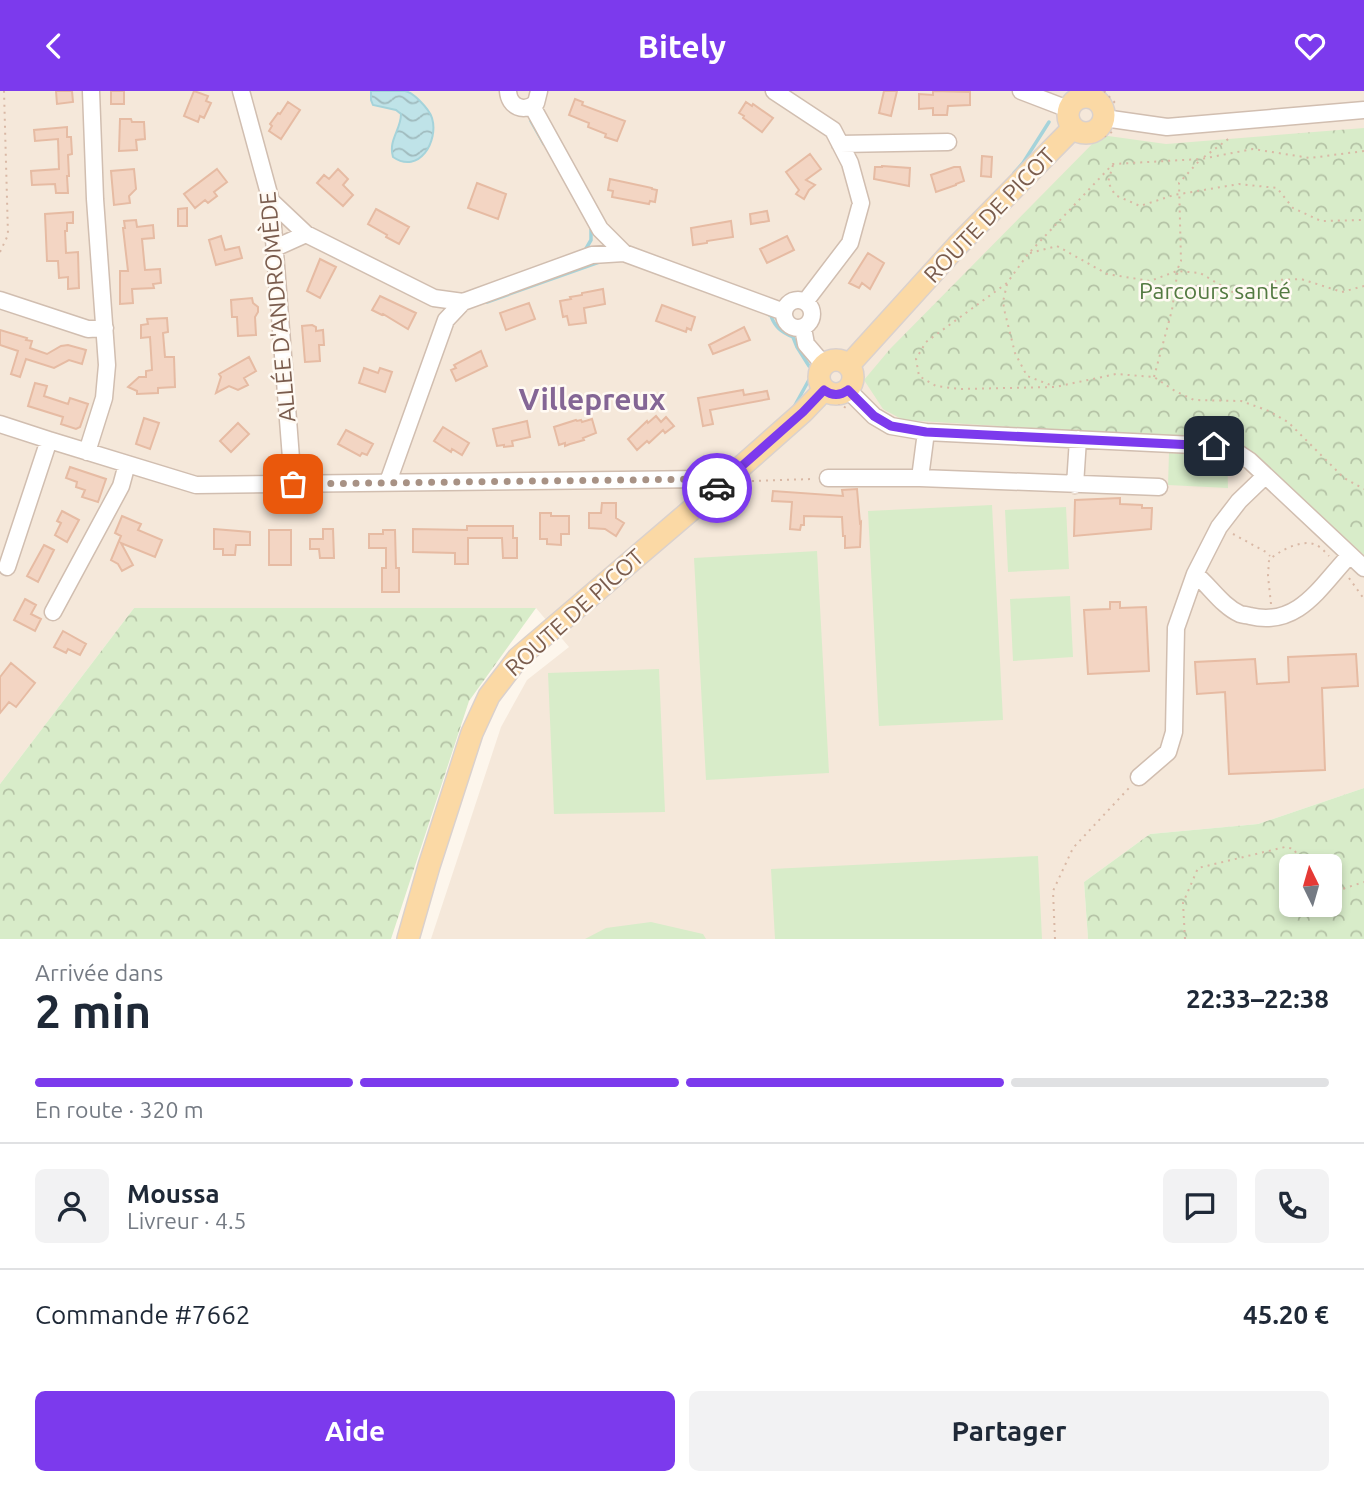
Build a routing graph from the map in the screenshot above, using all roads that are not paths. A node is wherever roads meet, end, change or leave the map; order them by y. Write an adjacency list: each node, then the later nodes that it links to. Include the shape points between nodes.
1 (92, 91): 24 (street)
2 (508, 91): 6 (street, via 517,107 527,108)
3 (774, 91): 11 (street, via 834,130)
4 (1021, 91): 9 (street)
5 (243, 93): 12 (street, ALLÉE D'ANDROMÈDE)
6 (538, 95): 13 (street)
7 (1105, 107): 8 (street, via 1167,127); 9 (main road, via 1094,131 1082,133); 9 (main road, via 1091,97 1075,100)
8 (1364, 110)
9 (1072, 127): 27 (main road, ROUTE DE PICOT)
10 (948, 142): 11 (street)
11 (841, 144): 21 (street, via 861,203 850,243)
12 (271, 201): 14 (street); 15 (street, ALLÉE D'ANDROMÈDE)
13 (600, 229): 16 (street); 17 (street)
14 (306, 234): 15 (street); 18 (street)
15 (275, 249): 39 (street, ALLÉE D'ANDROMÈDE)
16 (624, 253): 17 (street); 22 (street)
17 (592, 255): 20 (street)
18 (434, 298): 20 (street); 23 (street)
19 (0, 300): 24 (street, via 88,329)
20 (463, 302): 23 (street)
21 (806, 302): 22 (street, via 792,301); 25 (street, via 812,314)
22 (783, 312): 25 (street, via 790,327)
23 (446, 320): 38 (street)
24 (105, 328): 33 (street, via 104,398)
25 (803, 328): 26 (street, via 806,344)
26 (824, 365): 27 (main road, via 839,360); 28 (main road, via 819,380)
27 (849, 365): 28 (main road, via 854,380)
28 (835, 397): 30 (street, via 891,426); 42 (main road, ROUTE DE PICOT, via 803,412)
29 (0, 424): 32 (street)
30 (926, 432): 31 (street); 37 (street)
31 (1078, 439): 35 (street, via 1232,449); 40 (street)
32 (48, 440): 33 (street); 44 (street)
33 (87, 452): 34 (street)
34 (127, 464): 39 (street, via 196,485); 47 (street, via 121,485)
35 (1265, 475): 43 (street); 46 (street, via 1219,527)
36 (828, 478): 37 (street)
37 (920, 478): 40 (street)
38 (388, 482): 39 (street); 42 (street, via 707,479)
39 (293, 484)
40 (1076, 485): 41 (street)
41 (1159, 487)
42 (717, 488): 49 (main road, ROUTE DE PICOT, via 528,649 498,682 472,733)
43 (1345, 560): 45 (street); 46 (street, via 1306,604 1273,619 1240,614)
44 (7, 567)
45 (1364, 568)
46 (1195, 573): 48 (street, via 1176,628 1174,732 1168,752)
47 (53, 612)
48 (1139, 777)
49 (408, 939)

